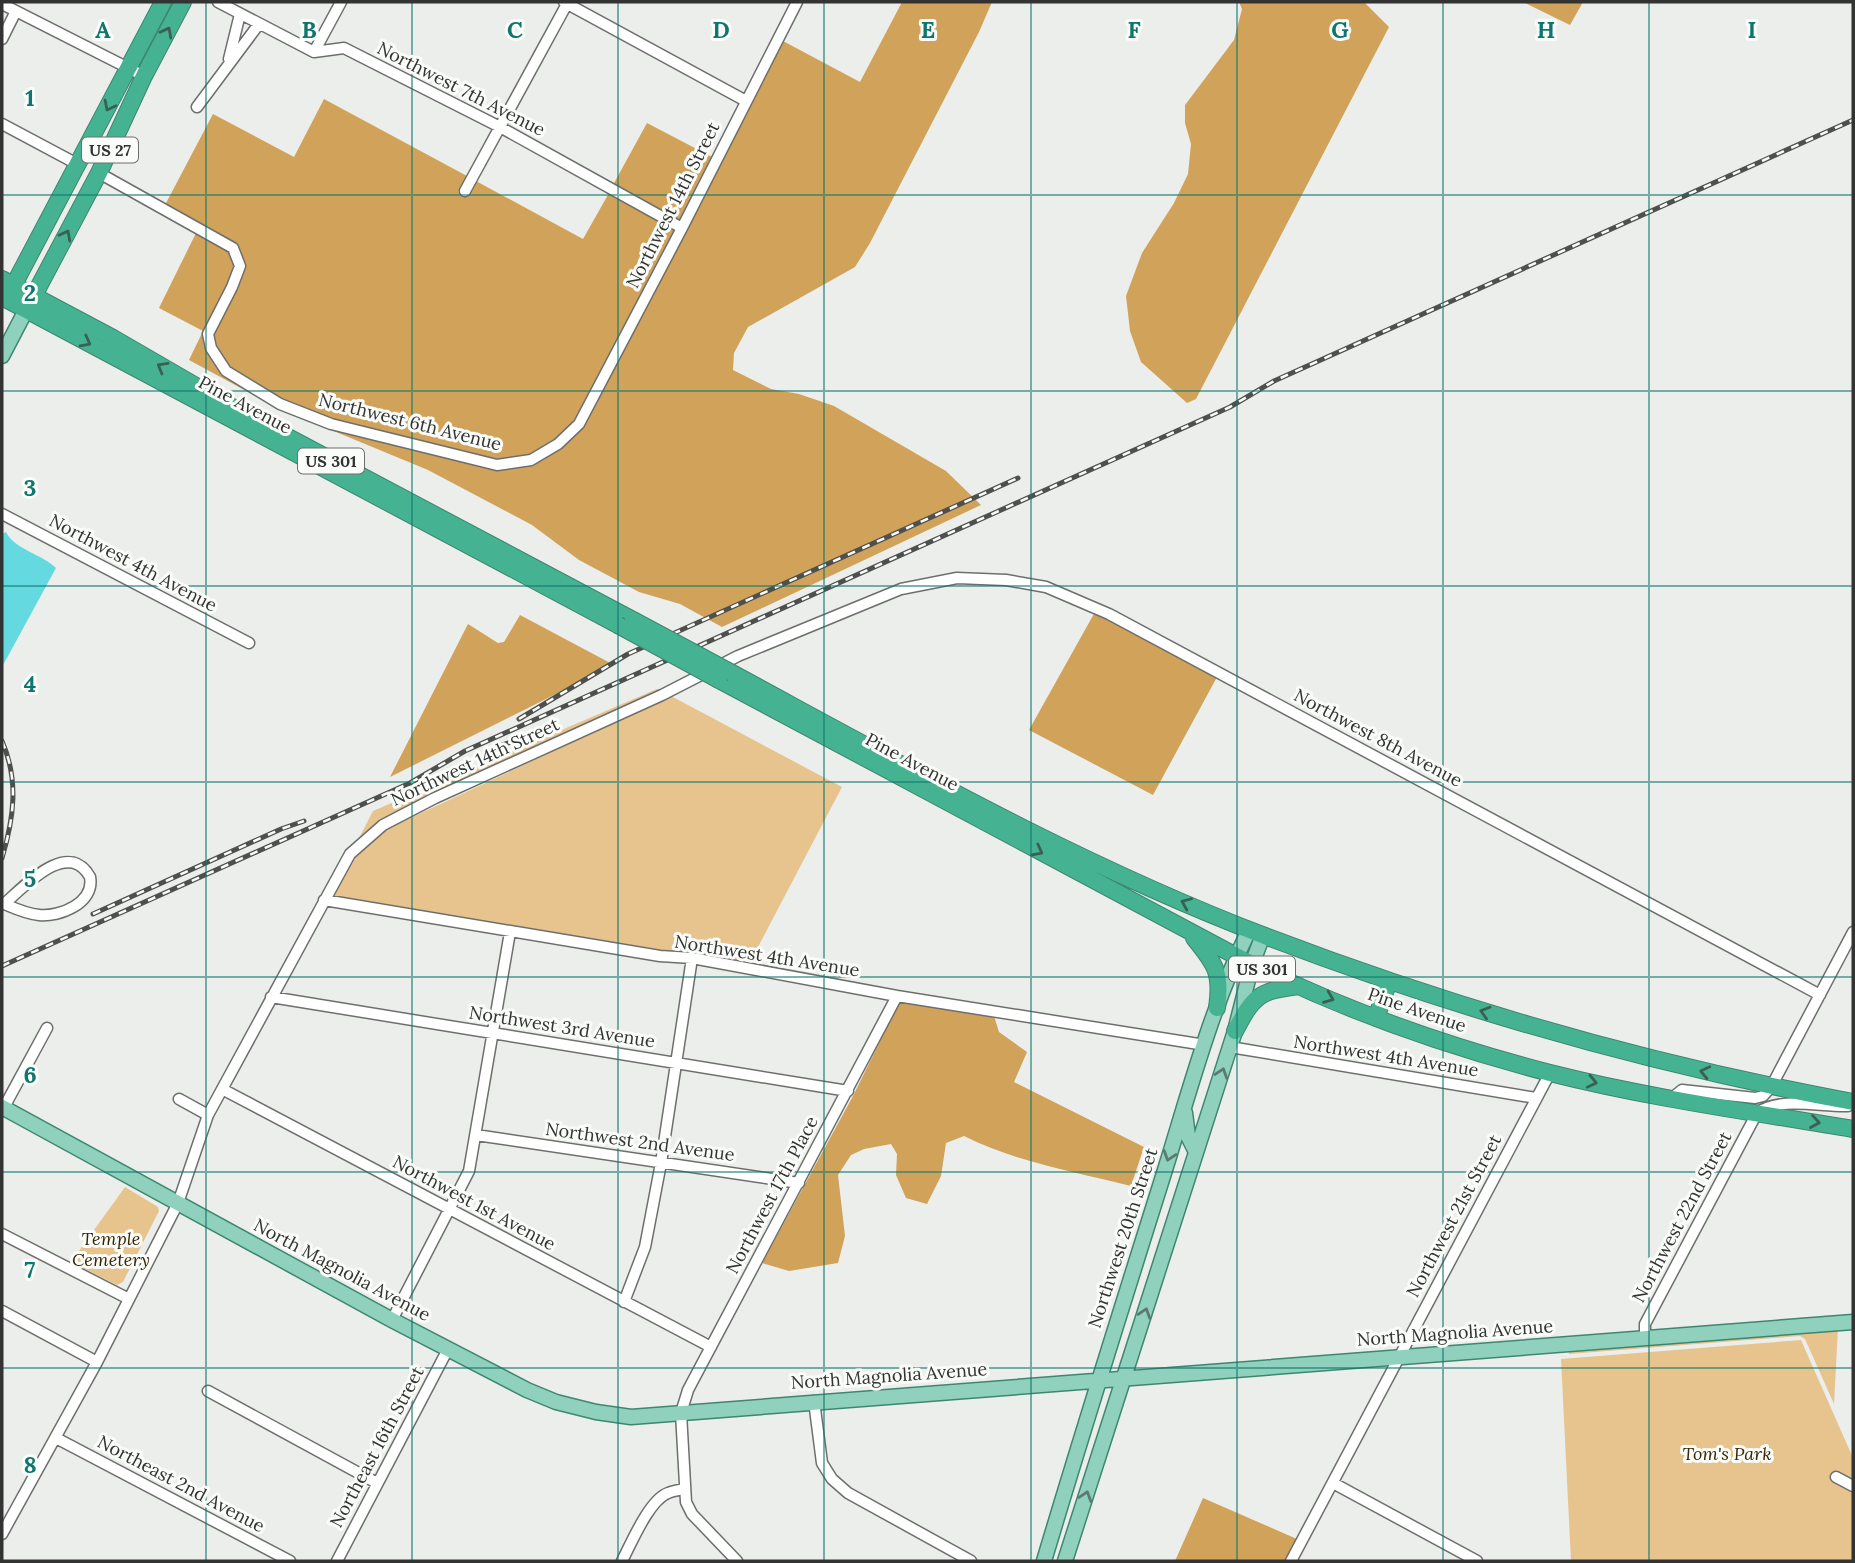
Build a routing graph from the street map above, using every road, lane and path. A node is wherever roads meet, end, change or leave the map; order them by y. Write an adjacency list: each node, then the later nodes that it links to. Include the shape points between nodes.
1 (163, 2): 14 (highway, US 27)
2 (183, 2): 15 (highway, US 27, one-way to 2)
3 (218, 2): 9 (street)
4 (341, 2): 12 (street)
5 (566, 2): 16 (street); 19 (street)
6 (797, 2): 16 (street, Northwest 14th Street)
7 (2, 4): 8 (street)
8 (16, 11): 11 (street); 14 (street)
9 (240, 14): 10 (street); 13 (street)
10 (259, 24): 12 (street); 13 (street)
11 (2, 39)
12 (314, 52): 19 (street, Northwest 7th Avenue, via 344,48)
13 (227, 65): 17 (street)
14 (128, 68): 15 (street); 20 (highway, US 27, one-way to 20)
15 (144, 76): 21 (highway, US 27)
16 (747, 101): 23 (street, Northwest 14th Street)
17 (197, 107)
18 (2, 124): 20 (street)
19 (500, 127): 22 (street); 23 (street, Northwest 7th Avenue)
20 (79, 165): 24 (highway, US 27)
21 (99, 173): 25 (highway, US 27, one-way to 21); 27 (street, Northwest 6th Avenue, via 233,248 240,266 208,334 211,348 226,371 280,404 331,424 497,465 531,460)
22 (465, 191)
23 (682, 228): 27 (street, Northwest 14th Street)
24 (5, 294): 25 (highway, Pine Avenue / US 27)
25 (30, 303): 26 (main road); 31 (highway, Pine Avenue / US 301, bridge)
26 (2, 356)
27 (579, 424)
28 (2, 514): 30 (street, Northwest 4th Avenue)
29 (901, 589): 32 (street, Northwest 14th Street, via 738,656 383,825 350,854); 43 (street, Northwest 8th Avenue, via 957,578 1006,580 1073,597)
30 (249, 643)
31 (1089, 869): 34 (highway, Pine Avenue / US 301); 37 (highway, Pine Avenue / US 301, one-way to 31)
32 (324, 900): 35 (street, Northwest 4th Avenue); 45 (street, Northwest 14th Street)
33 (3, 903): 33 (street, via 37,915 57,913 85,898 91,889 90,877 78,864 60,863)
34 (1188, 931): 38 (highway, Pine Avenue / US 301); 46 (highway, via 1219,973)
35 (510, 932): 39 (street, Northwest 4th Avenue); 50 (street)
36 (1853, 932): 43 (street)
37 (1256, 933): 38 (main road, Northwest 20th Street); 40 (main road); 41 (highway, Pine Avenue / US 301)
38 (1236, 956): 40 (highway, Pine Avenue / US 301); 46 (main road, Northwest 20th Street)
39 (692, 958): 44 (street, Northwest 4th Avenue); 53 (street)
40 (1252, 964): 42 (highway, Pine Avenue / US 301); 49 (main road)
41 (1389, 981): 47 (highway); 55 (highway, Pine Avenue / US 301, one-way to 41, via 1536,1028)
42 (1299, 986): 47 (highway, Pine Avenue / US 301, one-way to 47); 49 (highway, via 1260,995 1249,1004)
43 (1820, 995): 55 (street)
44 (897, 996): 51 (street, Northwest 4th Avenue); 57 (street, Northwest 17th Place)
45 (271, 997): 50 (street, Northwest 3rd Avenue); 56 (street, Northwest 14th Street)
46 (1217, 1008): 51 (main road, Northwest 20th Street)
47 (1376, 1018): 54 (highway, Pine Avenue / US 301)
48 (47, 1028): 63 (street)
49 (1235, 1031): 52 (main road)
50 (492, 1033): 53 (street, Northwest 3rd Avenue); 67 (street)
51 (1205, 1045): 62 (main road, Northwest 20th Street)
52 (1230, 1047): 58 (street, Northwest 4th Avenue); 68 (main road, one-way to 52)
53 (676, 1063): 57 (street, Northwest 3rd Avenue); 69 (street)
54 (1549, 1073): 58 (street, Northwest 21st Street); 59 (highway, Pine Avenue / US 301, one-way to 59)
55 (1771, 1087): 59 (street, via 1755,1098 1682,1090); 61 (highway, Pine Avenue / US 301)
56 (222, 1089): 65 (street, Northwest 14th Street); 72 (street, Northwest 1st Avenue)
57 (848, 1091): 70 (street, Northwest 17th Place)
58 (1536, 1098): 82 (street, Northwest 21st Street)
59 (1672, 1098): 64 (highway, Pine Avenue / US 301)
60 (179, 1100): 65 (street)
61 (1853, 1104): 64 (street, via 1783,1104)
62 (1184, 1108): 68 (main road, via 1188,1136); 85 (main road, Northwest 20th Street, one-way to 85)
63 (2, 1109): 71 (main road, North Magnolia Avenue)
64 (1757, 1113): 66 (highway, Pine Avenue / US 301, one-way to 66); 79 (street, Northwest 22nd Street, via 1645,1324)
65 (208, 1115): 71 (street, Northwest 14th Street)
66 (1853, 1129)
67 (476, 1135): 69 (street, Northwest 2nd Avenue); 72 (street, via 469,1171)
68 (1196, 1152): 84 (main road, one-way to 68)
69 (661, 1163): 70 (street, Northwest 2nd Avenue); 75 (street, via 645,1247)
70 (799, 1183): 80 (street, Northwest 17th Place)
71 (178, 1203): 74 (street, Northwest 14th Street); 77 (main road, North Magnolia Avenue)
72 (449, 1209): 75 (street, Northwest 1st Avenue); 77 (street)
73 (2, 1234): 74 (street)
74 (129, 1299): 83 (street, Northwest 14th Street)
75 (624, 1302): 80 (street, Northwest 1st Avenue)
76 (3, 1314): 83 (street)
77 (392, 1320): 81 (main road, North Magnolia Avenue)
78 (1853, 1322): 79 (main road, North Magnolia Avenue)
79 (1645, 1339): 82 (main road, North Magnolia Avenue)
80 (711, 1347): 88 (street, Northwest 17th Place)
81 (448, 1349): 88 (main road, North Magnolia Avenue, via 556,1402 631,1417); 91 (street, Northeast 16th Street)
82 (1399, 1356): 84 (main road, North Magnolia Avenue); 92 (street, Northwest 21st Street)
83 (97, 1362): 89 (street, Northwest 14th Street)
84 (1125, 1378): 85 (main road, North Magnolia Avenue); 103 (main road, one-way to 84)
85 (1099, 1380): 87 (main road, North Magnolia Avenue); 102 (main road, Northwest 20th Street)
86 (208, 1391): 91 (street)
87 (814, 1401): 88 (main road, North Magnolia Avenue); 101 (street, via 822,1463 832,1479 848,1493)
88 (681, 1413): 94 (street)
89 (56, 1438): 95 (street, Northwest 14th Street); 97 (street, Northeast 2nd Avenue)
90 (1836, 1477): 93 (street)
91 (377, 1483): 98 (street, Northeast 16th Street)
92 (1333, 1483): 104 (street, Northwest 21st Street); 105 (street)
93 (1853, 1486)
94 (684, 1489): 99 (street, via 658,1500); 100 (street, via 692,1514)
95 (7, 1513): 96 (street, Northwest 14th Street)
96 (2, 1534)
97 (290, 1561)
98 (337, 1561)
99 (622, 1561)
100 (737, 1561)
101 (971, 1561)
102 (1044, 1561)
103 (1065, 1561)
104 (1291, 1561)
105 (1477, 1561)

